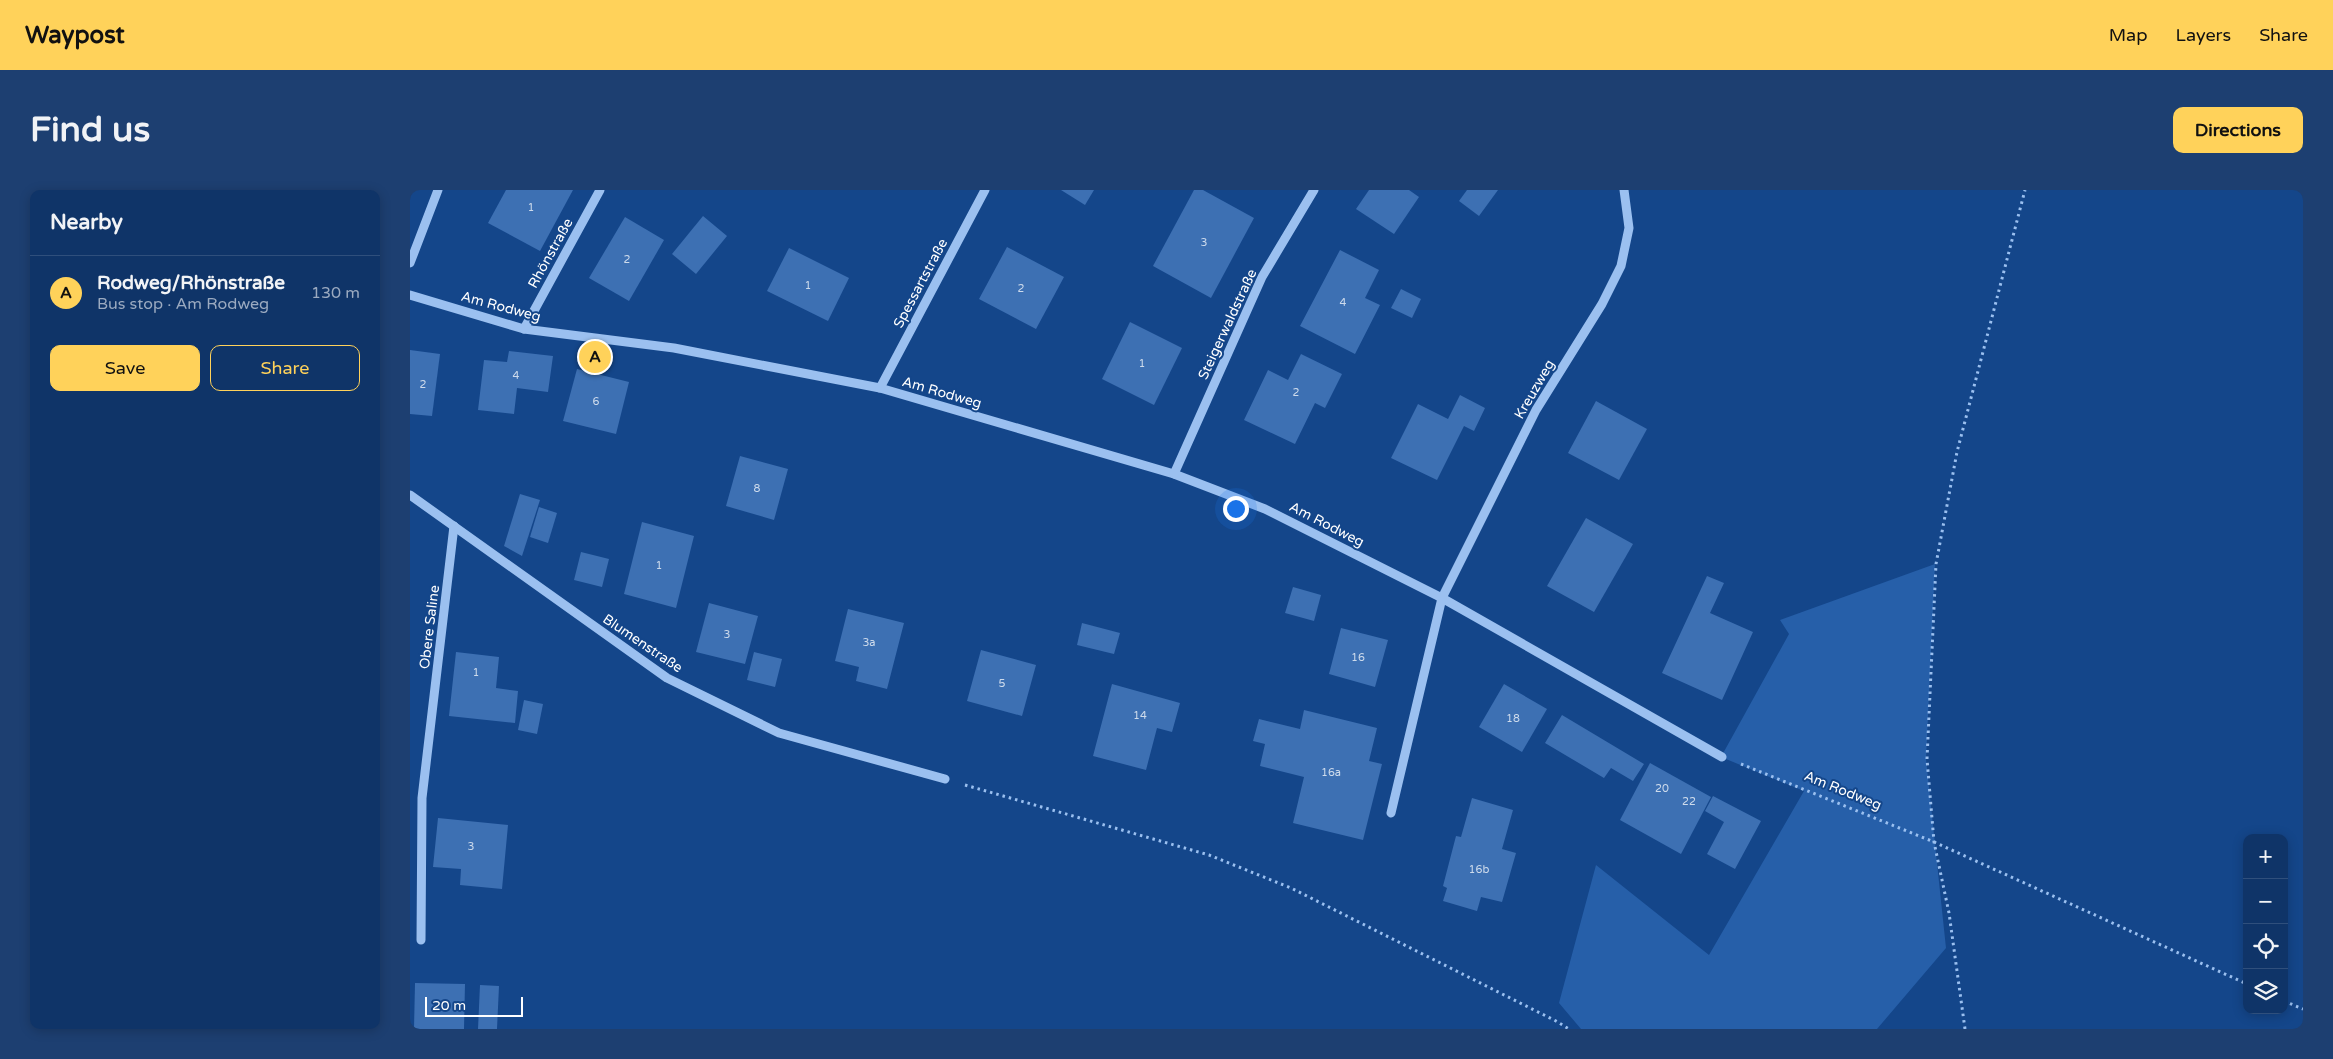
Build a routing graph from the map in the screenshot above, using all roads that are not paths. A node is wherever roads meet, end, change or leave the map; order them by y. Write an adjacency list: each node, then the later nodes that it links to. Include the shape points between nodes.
1 (438, 190): 6 (street)
2 (600, 190): 8 (street, Rhönstraße)
3 (985, 190): 9 (street, Spessartstraße)
4 (1314, 190): 10 (street, Steigerwaldstraße, via 1262,277)
5 (1624, 190): 13 (street, Kreuzweg, via 1629,228 1622,266 1536,410)
6 (410, 263)
7 (410, 295): 8 (street, Am Rodweg)
8 (524, 329): 9 (street, Am Rodweg, via 674,348)
9 (880, 388): 10 (street, Am Rodweg)
10 (1174, 474): 13 (street, Am Rodweg, via 1265,508)
11 (410, 495): 12 (street, Blumenstraße)
12 (454, 526): 15 (street, Blumenstraße, via 667,678 779,733); 17 (street, Obere Saline, via 422,798)
13 (1442, 598): 14 (street, Am Rodweg); 16 (street)
14 (1722, 757)
15 (945, 780)
16 (1391, 812)
17 (421, 940)

